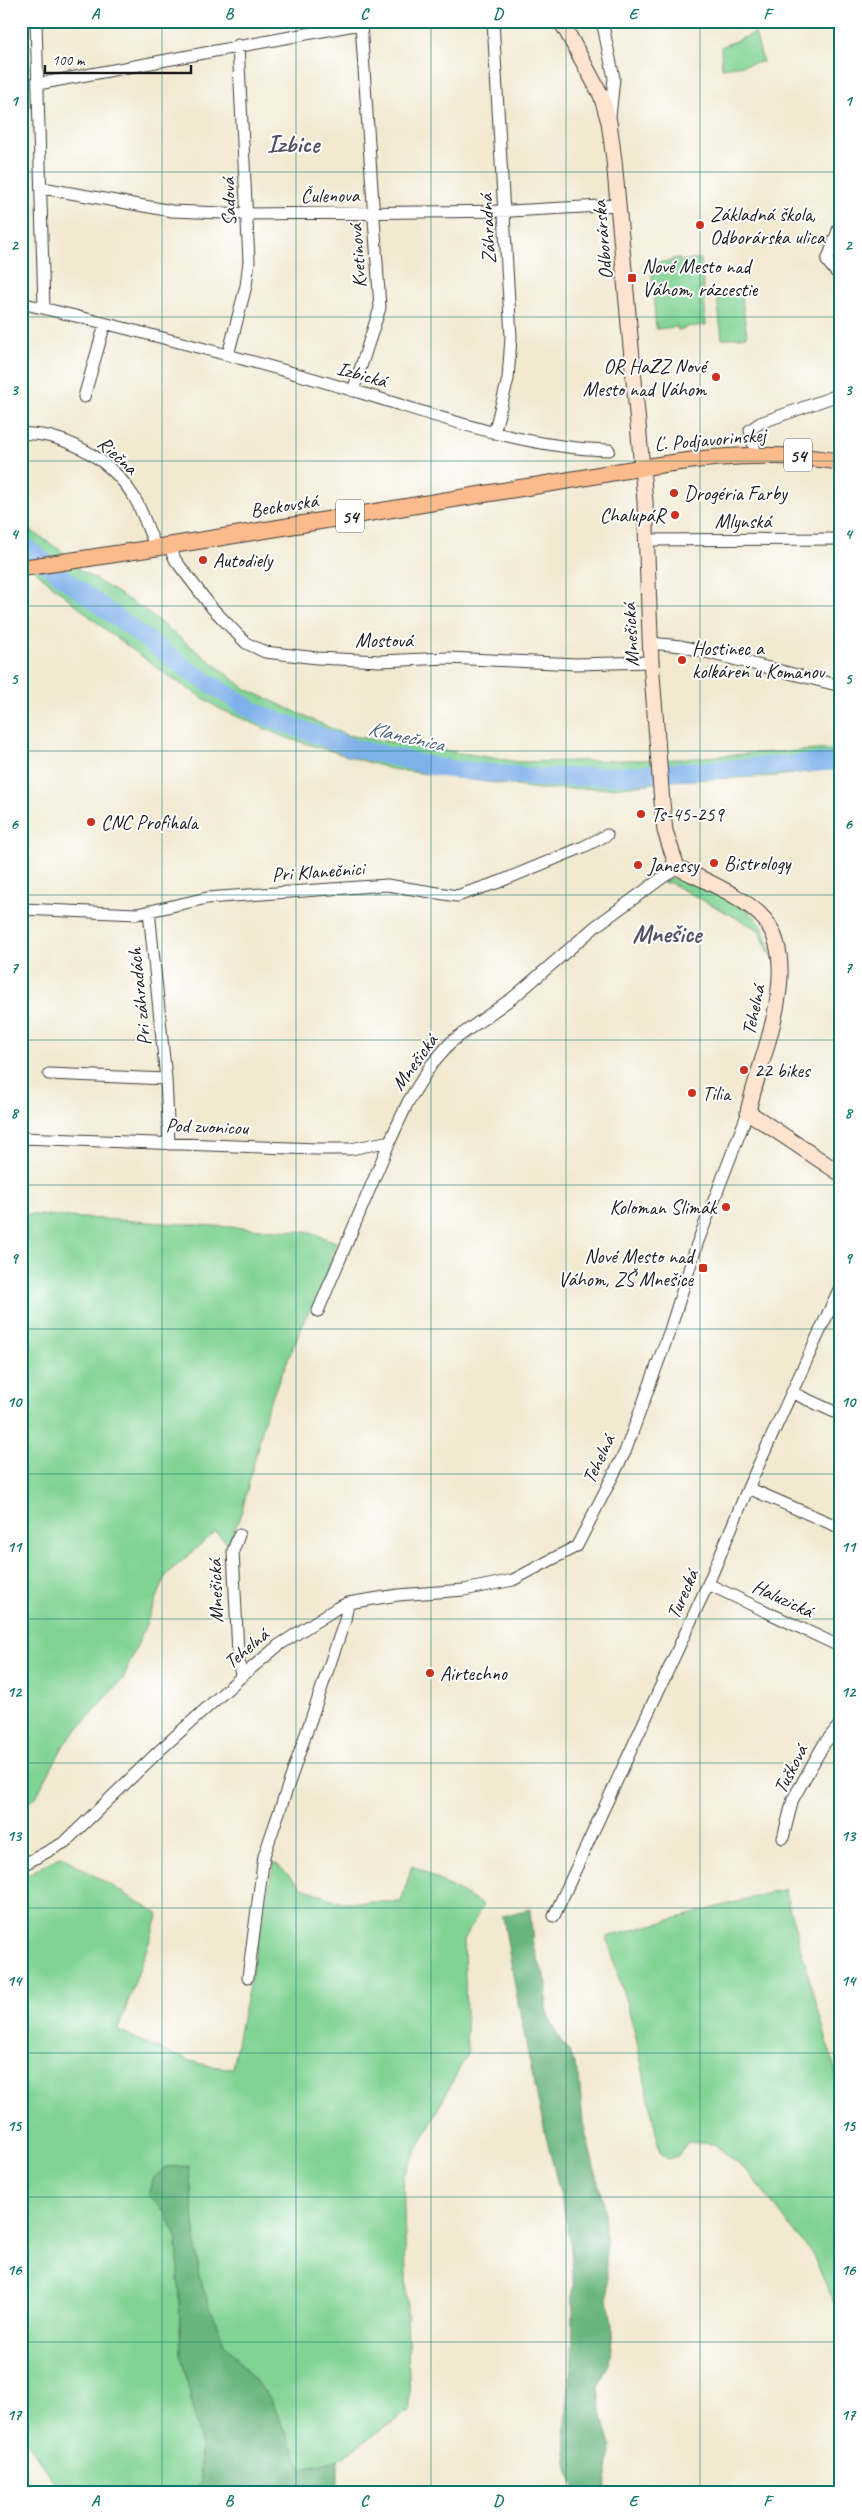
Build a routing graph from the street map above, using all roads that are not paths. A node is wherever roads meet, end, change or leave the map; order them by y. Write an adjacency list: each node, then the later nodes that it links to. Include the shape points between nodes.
1 (36, 21): 8 (street)
2 (376, 21): 6 (street)
3 (494, 21): 12 (street, Záhradná)
4 (561, 21): 9 (street, Odborárska, via 601,95)
5 (602, 21): 9 (street, via 614,78)
6 (361, 24): 7 (street); 13 (street, Kvetinová)
7 (238, 46): 8 (street); 14 (street, Sadová)
8 (38, 84): 10 (street)
9 (610, 122): 11 (street, Odborárska)
10 (42, 191): 14 (street, Čulenova, via 48,189 172,211); 18 (street)
11 (619, 205): 12 (street, Čulenova); 29 (street, Odborárska)
12 (505, 211): 13 (street, Čulenova); 25 (street, Záhradná, via 511,337 508,379)
13 (372, 213): 14 (street, Čulenova); 21 (street, Kvetinová, via 380,308)
14 (248, 214): 20 (street, Sadová, via 246,286)
15 (841, 222): 16 (street, via 828,261)
16 (841, 278)
17 (21, 303): 18 (street, Izbická)
18 (44, 308): 19 (street, Izbická)
19 (105, 324): 20 (street, Izbická); 23 (street)
20 (228, 355): 21 (street, Izbická)
21 (354, 390): 25 (street, Izbická)
22 (841, 394): 27 (street, via 760,423 750,430)
23 (84, 397)
24 (21, 432): 32 (street, Riečna, via 50,436 77,445 100,460 134,498)
25 (494, 433): 26 (street, Izbická, via 582,450)
26 (609, 450)
27 (756, 455): 28 (main road, Ľ. Podjavorinskej / 54, via 804,455); 29 (main road, Ľ. Podjavorinskej / 54, via 674,461)
28 (841, 462)
29 (642, 467): 31 (street, Mnešická); 32 (main road, Beckovská / 54)
30 (841, 539): 31 (street, Mlynská)
31 (646, 540): 34 (street, Mnešická)
32 (162, 546): 33 (main road, Beckovská / 54); 35 (street, Mostová, via 212,608 246,643 265,652 380,661 448,658 576,664)
33 (21, 568)
34 (650, 643): 35 (street, Mnešická); 36 (street, via 681,646)
35 (651, 662): 38 (street, Mnešická, via 665,831)
36 (841, 686)
37 (607, 834): 40 (street, Pri Klanečnici, via 466,895 451,896 399,886 372,886 207,898)
38 (677, 867): 43 (street, Tehelná, via 733,895 764,920 776,942 781,971 776,1006); 45 (street, Mnešická, via 596,926 515,996 451,1042 431,1065 413,1094)
39 (21, 909): 40 (street, Pri Klanečnici)
40 (148, 912): 42 (street, Pri záhradách)
41 (49, 1074): 42 (street)
42 (166, 1079): 46 (street, Pri záhradách)
43 (748, 1112): 47 (street); 57 (street, Tehelná, via 697,1244 670,1330 625,1452 577,1546 513,1580 464,1590)
44 (21, 1138): 46 (street, Pod zvonicou)
45 (390, 1141): 46 (street, Pod zvonicou, via 342,1149); 50 (street, Mnešická)
46 (169, 1144)
47 (841, 1174)
48 (841, 1286): 49 (street, Turecká)
49 (838, 1299): 51 (street, Turecká)
50 (318, 1311)
51 (793, 1393): 52 (street); 53 (street, Turecká)
52 (841, 1415)
53 (748, 1488): 54 (street); 56 (street, Turecká)
54 (841, 1528)
55 (239, 1535): 59 (street, Mnešická, via 233,1551)
56 (708, 1584): 58 (street, Haluzická); 63 (street, Turecká)
57 (348, 1603): 59 (street, Tehelná, via 279,1645); 64 (street, via 346,1620 264,1856)
58 (841, 1647)
59 (241, 1677): 62 (street, Tehelná, via 65,1842)
60 (841, 1723): 61 (street, Tušková, via 824,1744 793,1799)
61 (783, 1838)
62 (21, 1866)
63 (554, 1916)
64 (248, 1977)

